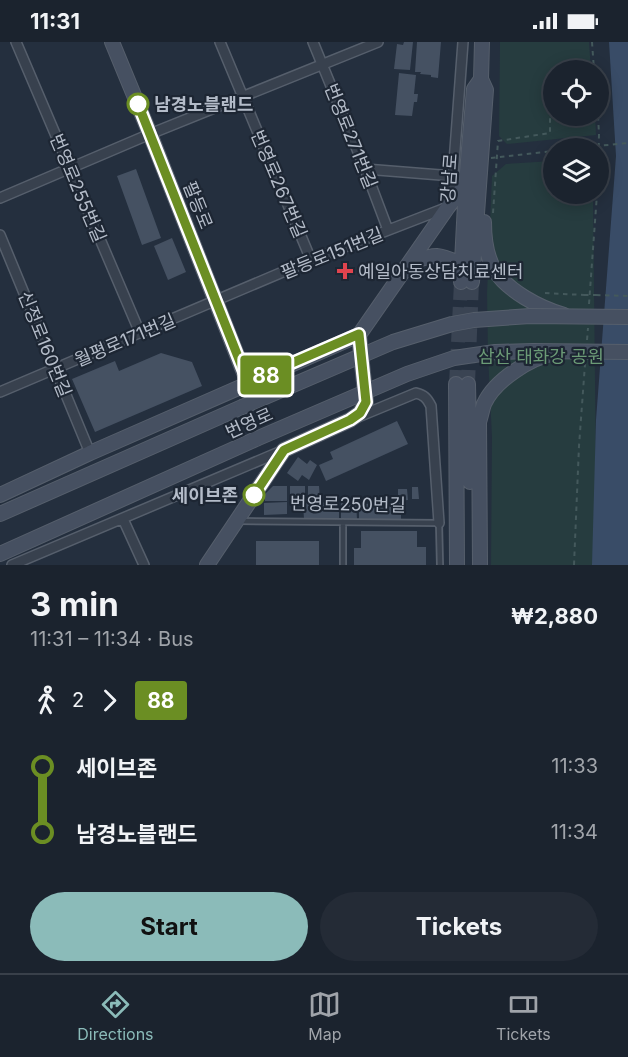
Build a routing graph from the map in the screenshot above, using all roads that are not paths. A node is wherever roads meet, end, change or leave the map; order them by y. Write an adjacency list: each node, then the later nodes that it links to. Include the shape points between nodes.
1 (16, 42): 13 (street, 번영로255번길)
2 (112, 42): 11 (main road, 팔등로)
3 (220, 42): 10 (street, 번영로267번길)
4 (314, 42): 8 (street, 번영로271번길)
5 (378, 42): 8 (street)
6 (463, 42): 15 (street)
7 (482, 42): 9 (main road, 강남로)
8 (323, 64): 10 (street); 14 (street, 번영로271번길)
9 (481, 79): 12 (main road, 강남로, via 486,90); 16 (main road, 강남로, via 474,89)
10 (243, 97): 11 (street); 21 (street, 번영로267번길)
11 (150, 134): 13 (street); 24 (main road, 팔등로)
12 (484, 162): 16 (main road); 23 (main road, 강남로, via 466,282); 25 (main road, via 484,233 493,268 514,289)
13 (70, 168): 17 (street); 27 (street, 번영로255번길)
14 (365, 169): 15 (street); 19 (street, 번영로271번길)
15 (453, 176): 18 (street)
16 (466, 184): 18 (main road); 23 (main road, 강남로)
17 (0, 198)
18 (448, 207): 19 (street, 팔등로151번길); 22 (main road)
19 (388, 230): 21 (street, 팔등로151번길)
20 (0, 235): 31 (street, 신정로160번길)
21 (311, 260): 24 (street, 팔등로151번길)
22 (410, 262): 23 (main road, via 434,255); 28 (main road)
23 (461, 264)
24 (216, 300): 27 (street, 월평로171번길); 32 (main road, 팔등로)
25 (567, 316): 26 (main road, 번영로, bridge); 38 (main road, 번영로, bridge, via 474,320 384,345)
26 (628, 317)
27 (140, 333): 31 (street, 월평로171번길)
28 (359, 334): 32 (main road); 34 (main road, via 366,402)
29 (566, 351): 30 (main road, 번영로, bridge); 43 (main road, 번영로, bridge, via 495,352 454,358 407,374); 51 (main road, bridge, via 537,358 506,378 484,403 479,422)
30 (628, 352)
31 (56, 370): 33 (street, 월평로171번길); 36 (street, 신정로160번길)
32 (248, 382): 36 (main road)
33 (0, 392)
34 (350, 420): 35 (main road); 42 (street, via 416,393 428,399)
35 (284, 450): 39 (street); 40 (main road)
36 (90, 453): 37 (main road)
37 (0, 495)
38 (0, 514)
39 (123, 519): 44 (street); 45 (street)
40 (237, 521): 41 (lane, 번영로250번길); 46 (main road)
41 (343, 522): 42 (lane, 번영로250번길); 47 (lane)
42 (439, 523): 48 (lane)
43 (0, 554)
44 (12, 565)
45 (144, 565)
46 (207, 565)
47 (343, 565)
48 (440, 565)
49 (457, 565): 50 (main road, via 462,384)
50 (471, 565)
51 (480, 565)

